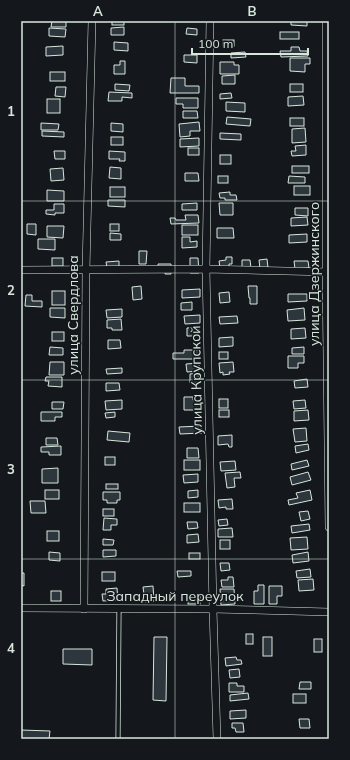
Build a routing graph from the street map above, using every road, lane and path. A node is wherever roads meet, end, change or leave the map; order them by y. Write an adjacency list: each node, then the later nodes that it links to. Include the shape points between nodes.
1 (92, 21): 6 (street, улица Свердлова)
2 (210, 21): 4 (street, улица Крупской)
3 (326, 21): 7 (street, улица Дзержинского)
4 (206, 269): 6 (street); 7 (street); 12 (street, улица Крупской)
5 (21, 270): 6 (street)
6 (86, 270): 10 (street, улица Свердлова)
7 (328, 272): 8 (street, улица Дзержинского)
8 (329, 527)
9 (21, 608): 10 (street, Западный переулок)
10 (84, 608): 11 (street, Западный переулок)
11 (119, 609): 12 (street, Западный переулок); 14 (lane)
12 (213, 609): 13 (street, Западный переулок); 15 (street, улица Крупской)
13 (329, 612)
14 (118, 739)
15 (217, 739)

